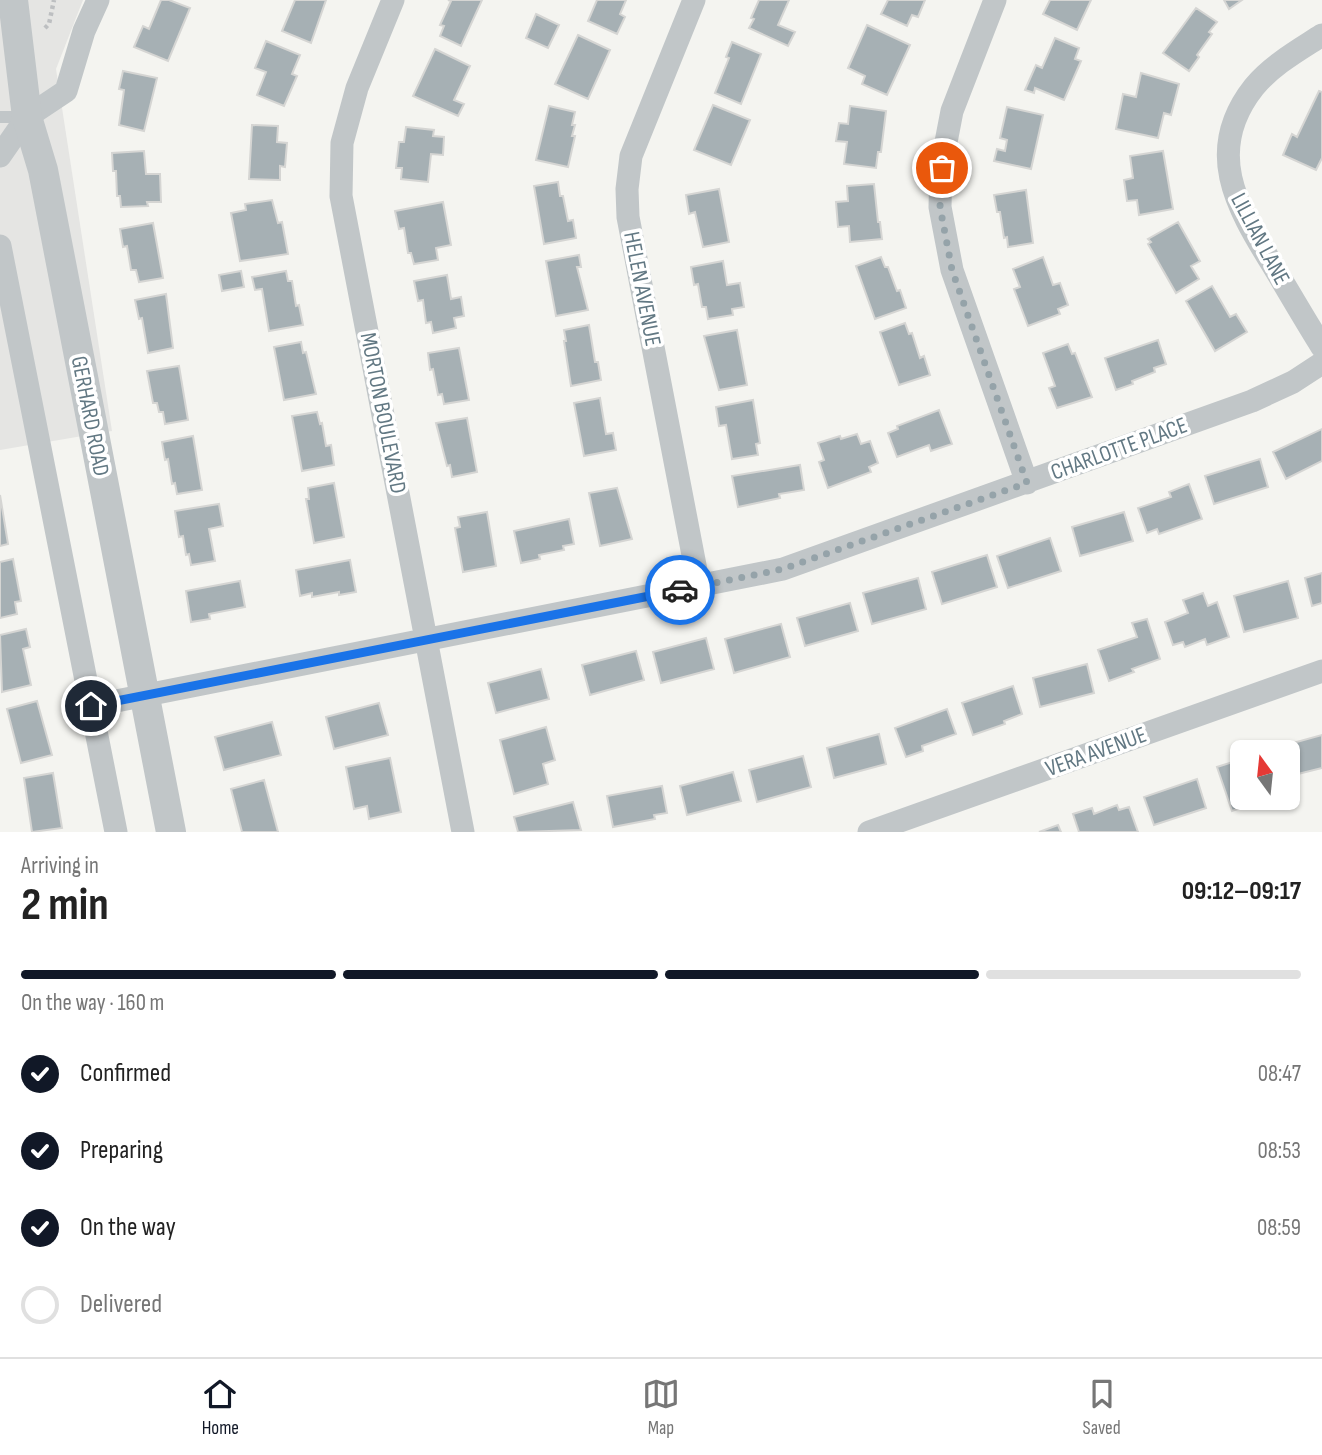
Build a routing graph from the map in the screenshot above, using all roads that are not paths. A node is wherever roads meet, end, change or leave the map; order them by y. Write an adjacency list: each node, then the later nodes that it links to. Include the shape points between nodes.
1 (98, 0): 7 (street, via 83,31 66,91)
2 (393, 0): 14 (street, MORTON BOULEVARD, via 357,88 342,143 341,196)
3 (694, 0): 13 (street, HELEN AVENUE, via 631,156 627,189 628,216)
4 (995, 0): 12 (street, via 952,111 940,207 952,270)
5 (10, 7): 7 (street, GERHARD ROAD)
6 (1322, 34): 10 (street, LILLIAN LANE, via 1255,86 1239,110 1228,145 1230,181 1244,219)
7 (13, 117): 8 (street); 16 (street, GERHARD ROAD, via 43,170)
8 (0, 156)
9 (0, 246): 17 (street)
10 (1322, 347)
11 (1322, 363): 12 (street, CHARLOTTE PLACE, via 1293,383 1252,401)
12 (1027, 483): 13 (street, CHARLOTTE PLACE, via 783,569)
13 (699, 586): 14 (street, CHARLOTTE PLACE)
14 (426, 639): 16 (street, CHARLOTTE PLACE); 20 (street, MORTON BOULEVARD)
15 (1322, 671): 21 (street, VERA AVENUE)
16 (145, 695): 17 (street, CHARLOTTE PLACE); 19 (street, GERHARD ROAD)
17 (91, 706): 18 (street)
18 (116, 832)
19 (171, 832)
20 (463, 832)
21 (869, 832)

